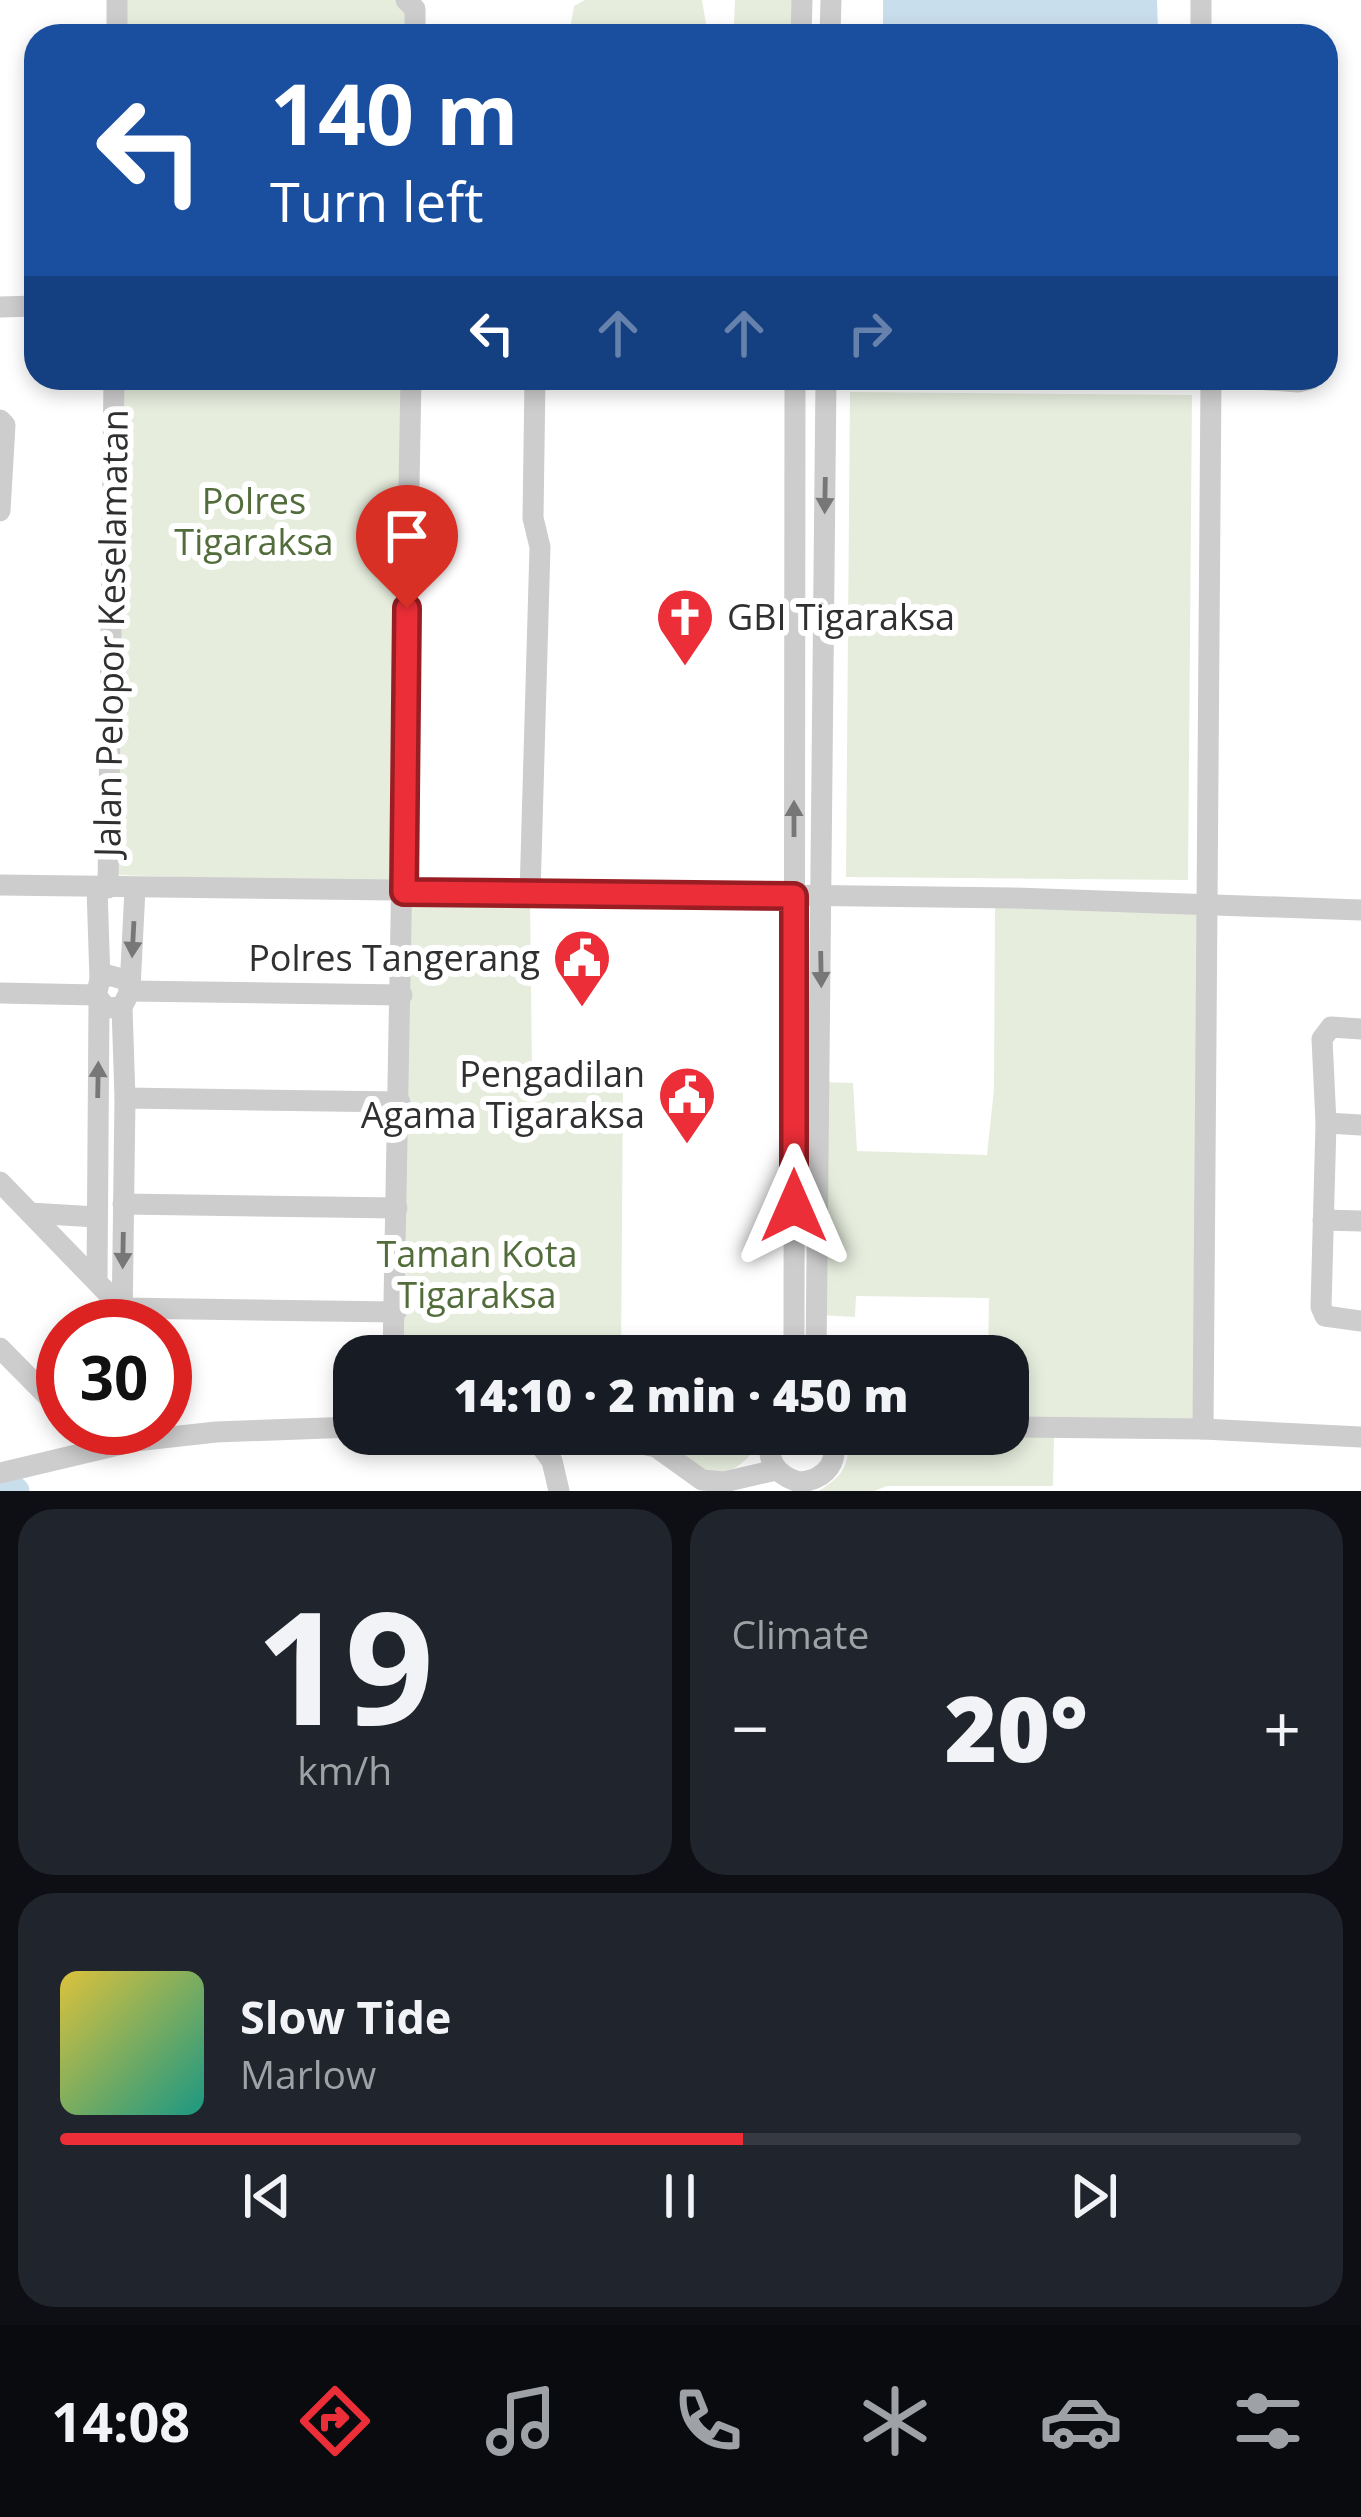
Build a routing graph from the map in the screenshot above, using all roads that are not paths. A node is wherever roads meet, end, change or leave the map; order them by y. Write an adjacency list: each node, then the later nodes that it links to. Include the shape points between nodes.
1 (114, 390): 10 (street, Jalan Pelopor Keselamatan)
2 (411, 390): 12 (street)
3 (535, 390): 13 (street, via 533,518 540,547)
4 (795, 390): 15 (street, one-way to 4)
5 (826, 390): 14 (street, one-way to 14)
6 (1211, 390): 16 (street)
7 (0, 420): 8 (street)
8 (0, 512)
9 (0, 885): 10 (street)
10 (102, 888): 11 (street); 19 (street, Jalan Pelopor Keselamatan)
11 (135, 889): 12 (street); 19 (street, one-way to 19)
12 (404, 892): 13 (street); 20 (street)
13 (530, 894): 15 (street)
14 (820, 895): 15 (street); 16 (street); 41 (street, one-way to 41)
15 (794, 896): 40 (street)
16 (1206, 904): 17 (street); 46 (street)
17 (1361, 910)
18 (0, 993): 19 (street)
19 (113, 994): 20 (street); 22 (street); 30 (street, one-way to 19)
20 (402, 994): 23 (street)
21 (1361, 1029): 24 (street, via 1324,1031)
22 (125, 1098): 23 (street); 27 (street)
23 (400, 1102): 28 (street)
24 (1326, 1123): 25 (street); 31 (street)
25 (1361, 1124)
26 (0, 1182): 29 (street)
27 (123, 1204): 28 (street); 35 (street, one-way to 35)
28 (397, 1208): 36 (street)
29 (30, 1213): 30 (street); 33 (street)
30 (96, 1216): 33 (street)
31 (1323, 1220): 32 (street); 38 (street, via 1321,1307 1325,1316)
32 (1361, 1221)
33 (97, 1281): 34 (street)
34 (110, 1299)
35 (122, 1299)
36 (395, 1312): 37 (street); 39 (street)
37 (192, 1316)
38 (1361, 1321)
39 (394, 1335)
40 (794, 1335)
41 (816, 1335)
42 (0, 1348): 43 (street)
43 (36, 1385)
44 (1029, 1427): 46 (street)
45 (333, 1428): 47 (street)
46 (1203, 1429): 48 (street)
47 (192, 1432)
48 (1361, 1437)
49 (73, 1455): 55 (street)
50 (548, 1455): 56 (street)
51 (666, 1455): 54 (street, via 702,1480)
52 (769, 1455): 54 (street)
53 (834, 1455): 54 (street, via 824,1475 799,1482)
54 (776, 1470)
55 (0, 1473)
56 (559, 1491)

